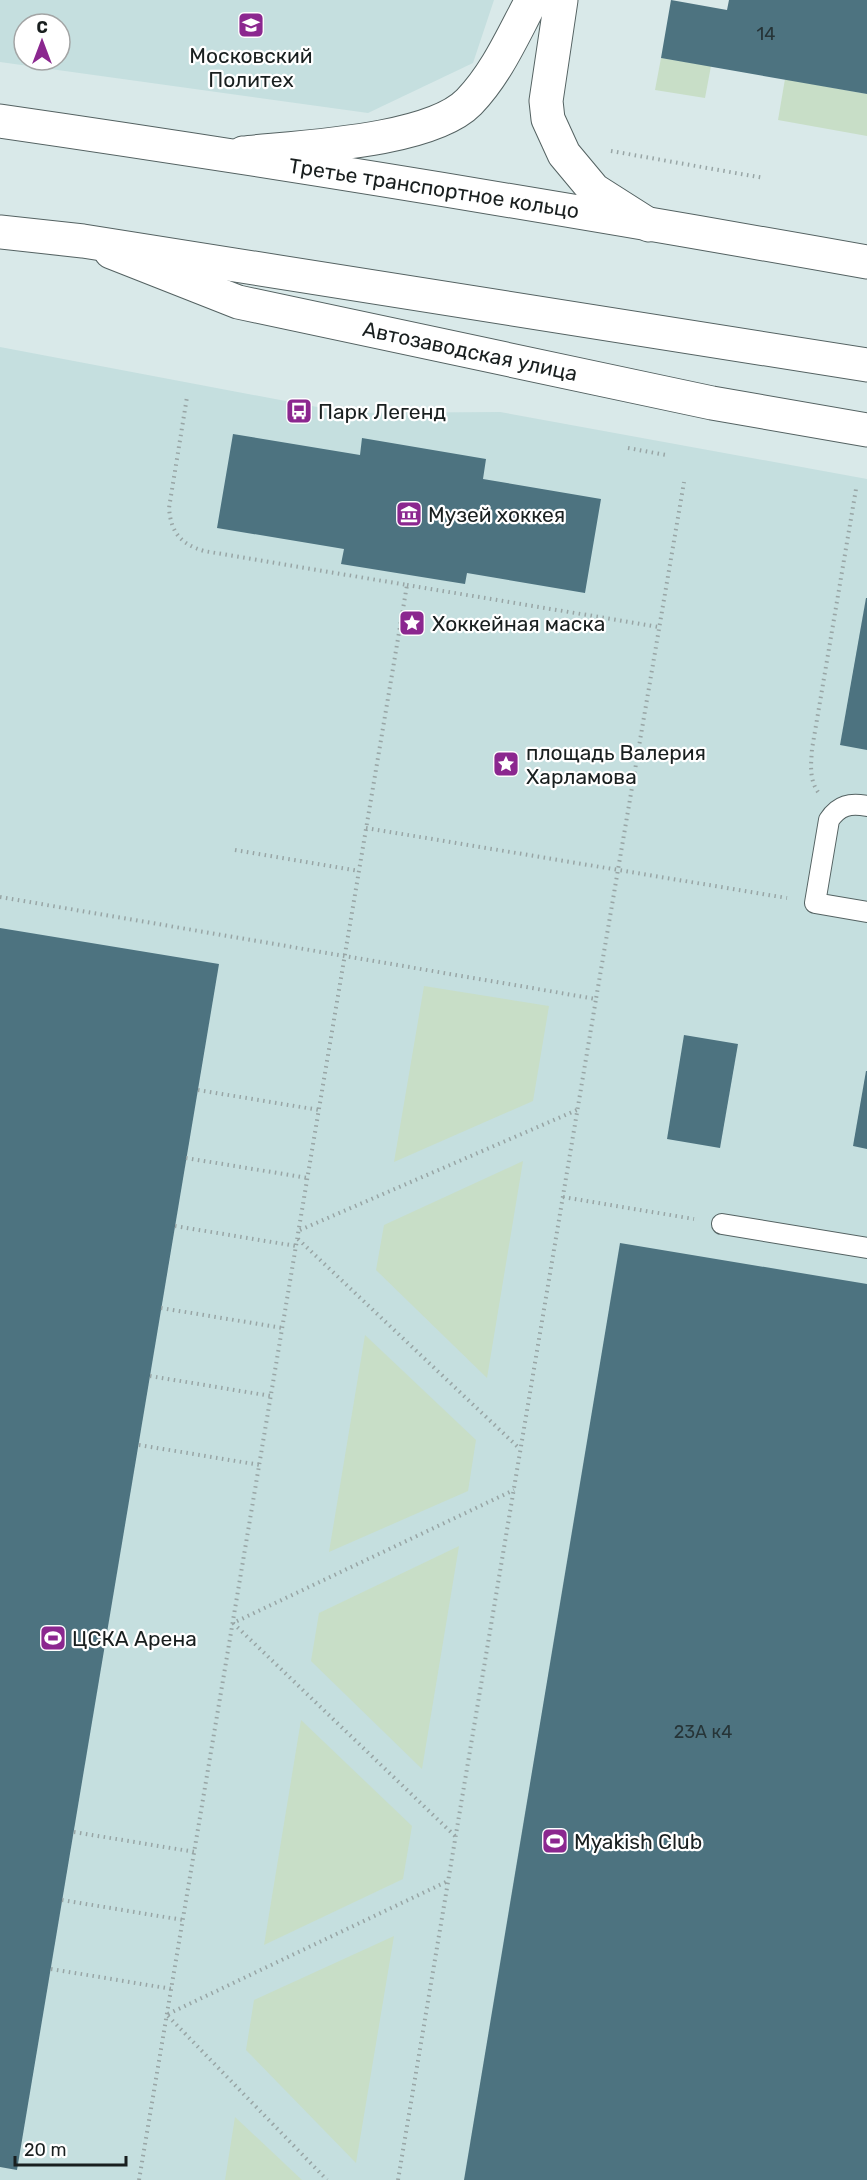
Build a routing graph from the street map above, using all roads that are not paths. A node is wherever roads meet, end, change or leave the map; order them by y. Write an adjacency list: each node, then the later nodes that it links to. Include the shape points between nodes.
1 (532, 0): 4 (main road, via 484,85 467,104 444,119 386,137)
2 (561, 0): 5 (main road, via 546,101 548,119 564,154 594,190)
3 (0, 121): 4 (main road, Третье транспортное кольцо)
4 (229, 154): 5 (main road, Третье транспортное кольцо)
5 (649, 225): 8 (main road, Третье транспортное кольцо)
6 (0, 232): 7 (main road)
7 (83, 241): 9 (main road); 10 (main road, Автозаводская улица, via 238,302 712,403)
8 (867, 262)
9 (867, 365)
10 (867, 430)
11 (867, 806): 12 (lane, via 842,806 828,820 815,903)
12 (867, 912)
13 (722, 1224): 14 (lane)
14 (867, 1248)

